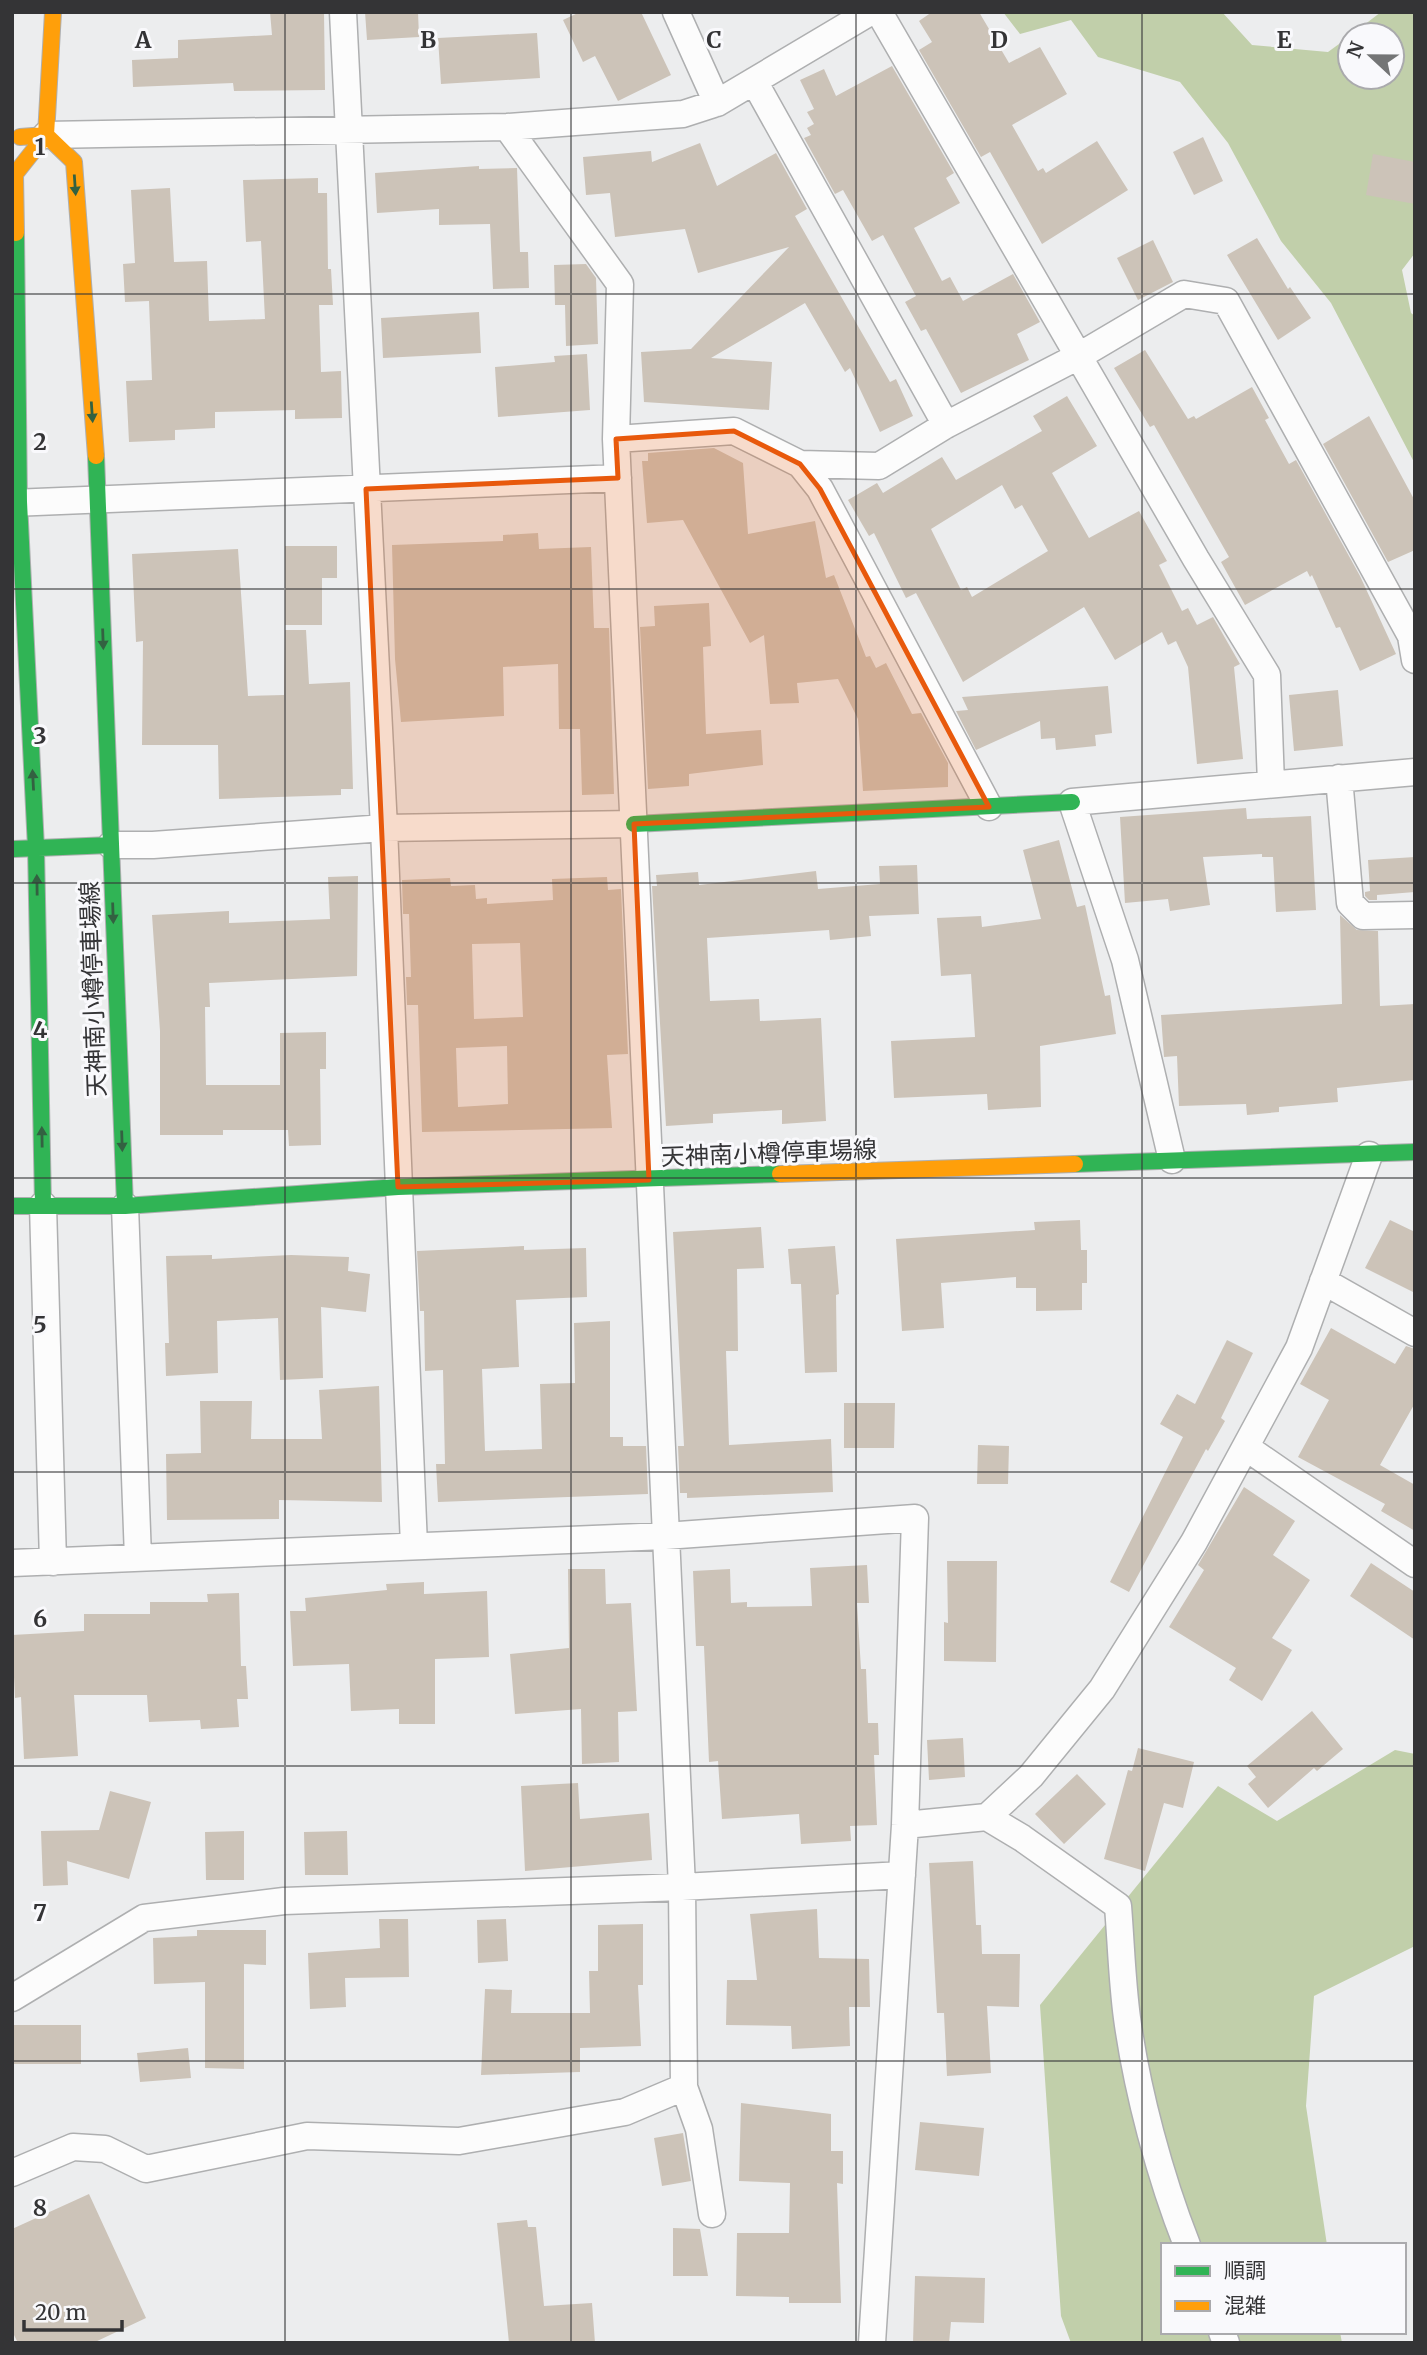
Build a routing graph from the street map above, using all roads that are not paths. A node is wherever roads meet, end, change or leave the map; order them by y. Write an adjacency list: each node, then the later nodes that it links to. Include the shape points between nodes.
1 (53, 12): 10 (main road)
2 (343, 12): 9 (street)
3 (676, 12): 7 (street)
4 (870, 12): 6 (street)
5 (879, 12): 12 (street)
6 (754, 81): 7 (street); 13 (street)
7 (717, 103): 8 (street, via 683,114)
8 (507, 127): 9 (street); 14 (street, via 620,285)
9 (350, 129): 10 (street); 17 (street)
10 (46, 135): 11 (main road); 18 (main road, one-way to 18, via 74,162); 19 (main road, via 15,174)
11 (12, 137)
12 (1079, 356): 13 (street); 20 (street, via 1184,294 1226,300 1411,636); 23 (street, via 1267,676)
13 (946, 425): 15 (street, via 879,466)
14 (616, 439): 15 (street, via 734,431); 16 (street)
15 (800, 464): 25 (street, via 820,489)
16 (618, 478): 17 (street); 26 (street)
17 (366, 489): 18 (street); 27 (street)
18 (99, 499): 19 (street); 28 (main road, one-way to 28)
19 (16, 503): 29 (main road, one-way to 19)
20 (1415, 660)
21 (1415, 772): 22 (street)
22 (1339, 778): 23 (street); 31 (street, via 1350,903 1363,916)
23 (1271, 784): 24 (street)
24 (1072, 802): 25 (main road); 34 (street, via 1125,960)
25 (989, 807): 26 (main road)
26 (634, 824): 27 (street); 35 (street)
27 (384, 828): 28 (street); 36 (street)
28 (111, 845): 29 (main road, 天神南小樽停車場線); 39 (main road, 天神南小樽停車場線, one-way to 39)
29 (36, 848): 30 (main road, 天神南小樽停車場線); 37 (main road, one-way to 29)
30 (12, 849)
31 (1415, 915)
32 (1415, 1152): 33 (main road, 天神南小樽停車場線)
33 (1369, 1155): 34 (main road, 天神南小樽停車場線); 40 (street)
34 (1172, 1160): 35 (main road, 天神南小樽停車場線)
35 (649, 1180): 36 (main road, 天神南小樽停車場線); 43 (street)
36 (398, 1187): 39 (main road, 天神南小樽停車場線); 44 (street)
37 (43, 1205): 38 (main road, 天神南小樽停車場線); 39 (main road, 天神南小樽停車場線); 46 (street)
38 (12, 1206)
39 (125, 1206): 45 (street)
40 (1323, 1281): 41 (street); 42 (street, via 1299,1348)
41 (1415, 1333)
42 (1247, 1448): 48 (street); 49 (street, via 1102,1689 1031,1776)
43 (665, 1536): 44 (street); 50 (street, via 915,1518); 52 (street)
44 (414, 1546): 45 (street)
45 (138, 1558): 46 (street)
46 (53, 1562): 47 (street)
47 (12, 1563)
48 (1415, 1564)
49 (987, 1817): 50 (street); 57 (street, via 1118,1906 1127,2018 1157,2156)
50 (905, 1825): 51 (street)
51 (902, 1875): 52 (street); 58 (street)
52 (682, 1887): 53 (street, via 284,1901 144,1918); 54 (street)
53 (12, 1998)
54 (684, 2087): 55 (street, via 625,2112 459,2141 307,2136 146,2169 105,2149 73,2147); 56 (street, via 699,2129)
55 (12, 2173)
56 (712, 2214)
57 (1186, 2243)
58 (872, 2343)

